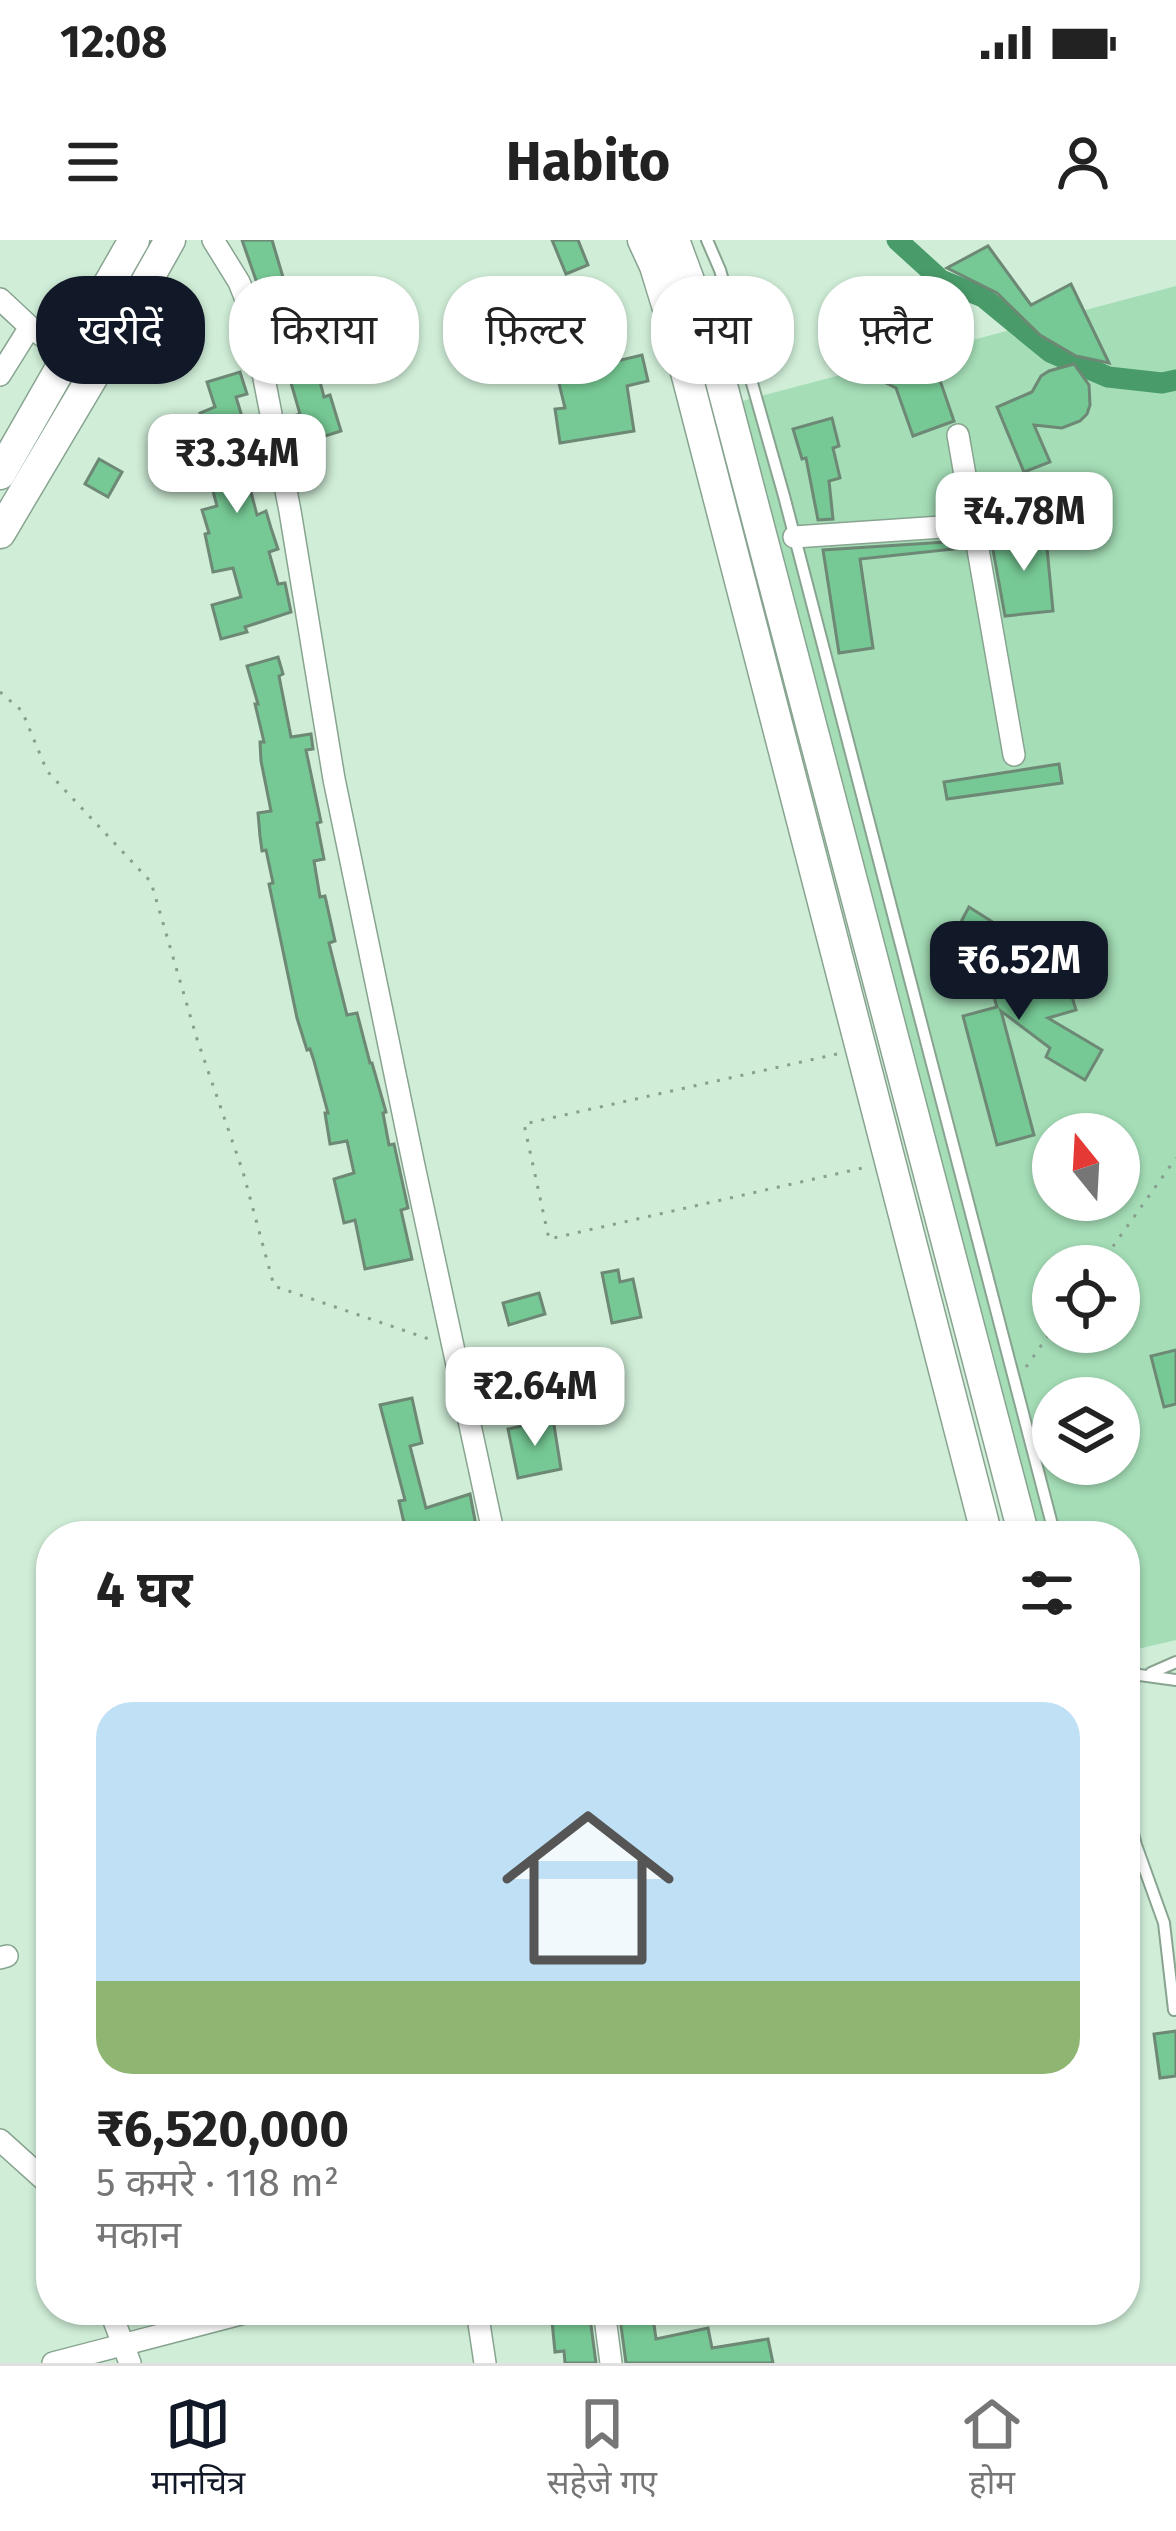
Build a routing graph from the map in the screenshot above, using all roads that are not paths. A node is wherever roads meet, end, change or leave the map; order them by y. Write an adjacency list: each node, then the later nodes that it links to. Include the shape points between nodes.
1 (134, 240): 7 (street)
2 (170, 240): 17 (street)
3 (213, 240): 20 (street, via 251,312 334,779)
4 (643, 240): 21 (street, via 678,341)
5 (674, 240): 22 (street, via 708,332)
6 (707, 240): 18 (lane)
7 (114, 276)
8 (0, 299): 9 (street)
9 (30, 327): 10 (street); 11 (street)
10 (36, 331)
11 (0, 375)
12 (52, 384): 14 (street)
13 (958, 436): 16 (street)
14 (0, 474)
15 (1031, 521): 16 (street)
16 (974, 525): 18 (street); 19 (street)
17 (0, 533)
18 (794, 537): 23 (lane)
19 (1013, 755)
20 (491, 1521)
21 (983, 1521)
22 (1020, 1521)
23 (1051, 1521)
24 (1176, 1662): 26 (lane)
25 (1140, 1674): 26 (lane)
26 (1148, 1675): 27 (lane)
27 (1176, 1680)
28 (1140, 1856): 29 (lane, via 1164,1923)
29 (1174, 2010)
30 (0, 2140): 31 (street)
31 (36, 2172)
32 (116, 2325): 36 (street)
33 (188, 2325): 36 (street)
34 (479, 2325): 38 (street)
35 (606, 2325): 39 (street)
36 (127, 2354): 37 (street)
37 (53, 2363)
38 (485, 2363)
39 (611, 2363)

